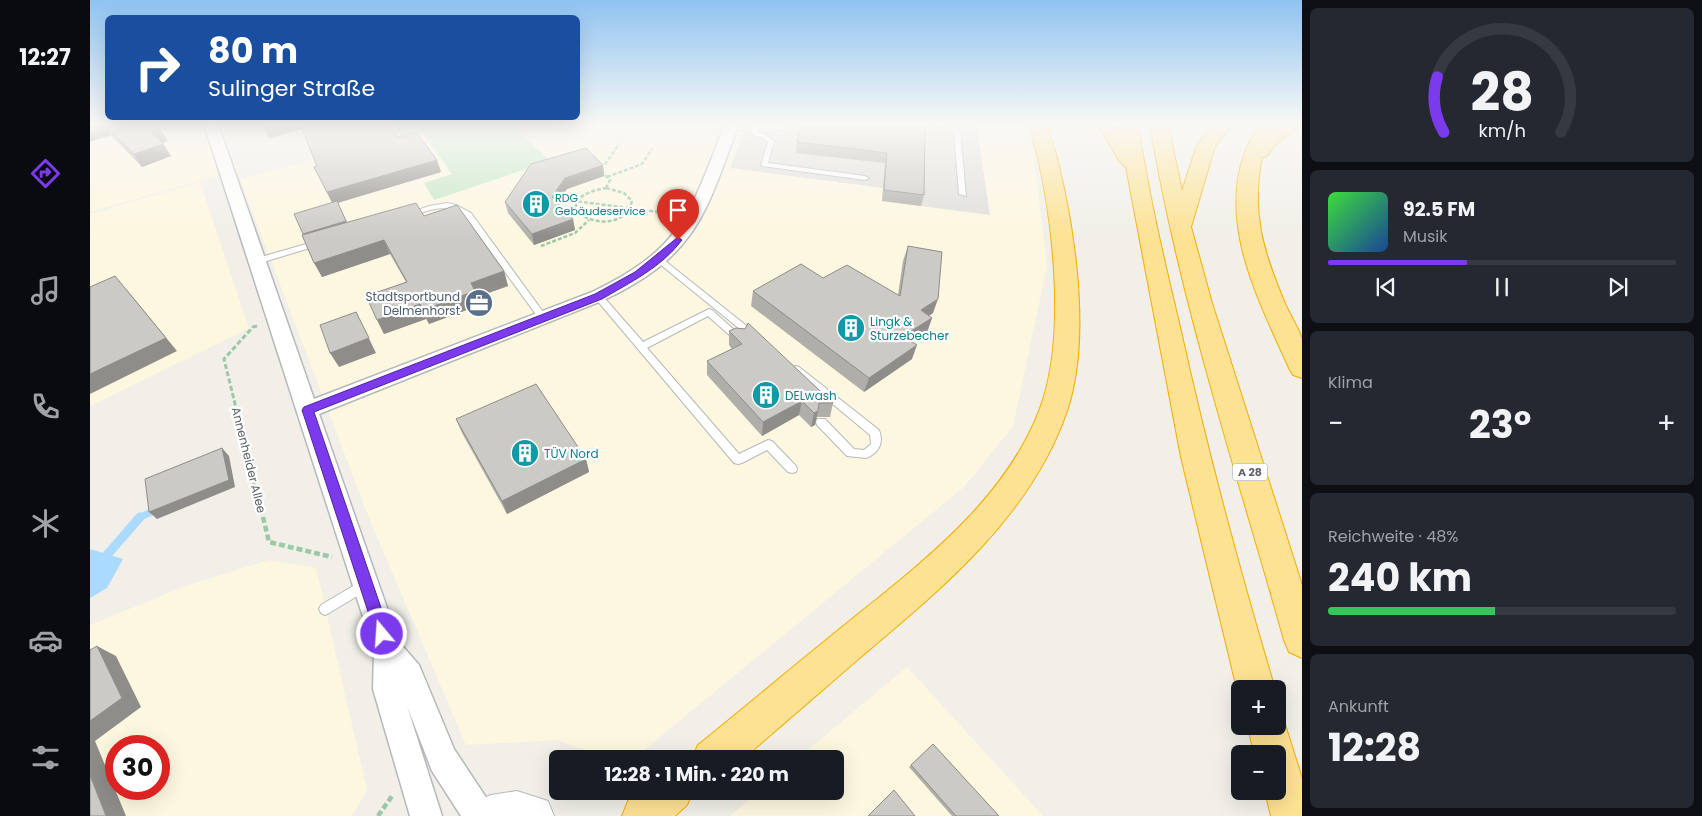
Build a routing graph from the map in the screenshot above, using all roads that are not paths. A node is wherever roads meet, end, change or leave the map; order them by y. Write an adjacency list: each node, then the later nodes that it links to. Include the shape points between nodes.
1 (224, 162): 20 (street)
2 (717, 162): 19 (street, via 695,217)
3 (765, 162): 13 (lane, via 764,165)
4 (960, 162): 14 (lane)
5 (1049, 162): 15 (highway)
6 (1058, 162): 15 (highway)
7 (1130, 162): 12 (highway)
8 (1134, 162): 12 (highway)
9 (1167, 162): 17 (highway, A 28)
10 (1201, 162): 17 (highway)
11 (1251, 163): 27 (highway, via 1246,216 1252,244 1272,302)
12 (1135, 170): 35 (highway, via 1178,379)
13 (865, 178)
14 (963, 194)
15 (1057, 203): 36 (highway, via 1067,318 1064,365 1052,411 1022,472 967,538 922,584)
16 (402, 217): 22 (lane, via 446,205 459,207)
17 (1180, 227): 33 (highway, A 28)
18 (330, 239): 20 (lane)
19 (659, 259): 21 (street, via 618,287); 24 (lane)
20 (257, 261): 28 (street)
21 (598, 296): 22 (street); 25 (lane)
22 (543, 318): 28 (street)
23 (740, 340): 25 (lane, via 709,312)
24 (767, 346)
25 (641, 347): 30 (lane, via 738,460 768,444)
26 (790, 365): 29 (lane, via 876,433 876,446 866,454 851,453)
27 (1302, 368)
28 (308, 410): 31 (street)
29 (821, 422)
30 (792, 470)
31 (366, 584): 32 (lane); 34 (street)
32 (325, 609)
33 (1302, 640)
34 (388, 651): 39 (street, via 387,689); 40 (street, via 409,675 444,760)
35 (1253, 680)
36 (723, 750)
37 (1286, 794): 44 (highway)
38 (663, 800): 43 (highway)
39 (426, 816)
40 (480, 816)
41 (491, 816): 42 (main road, via 517,812)
42 (533, 816)
43 (644, 816)
44 (1292, 816)

